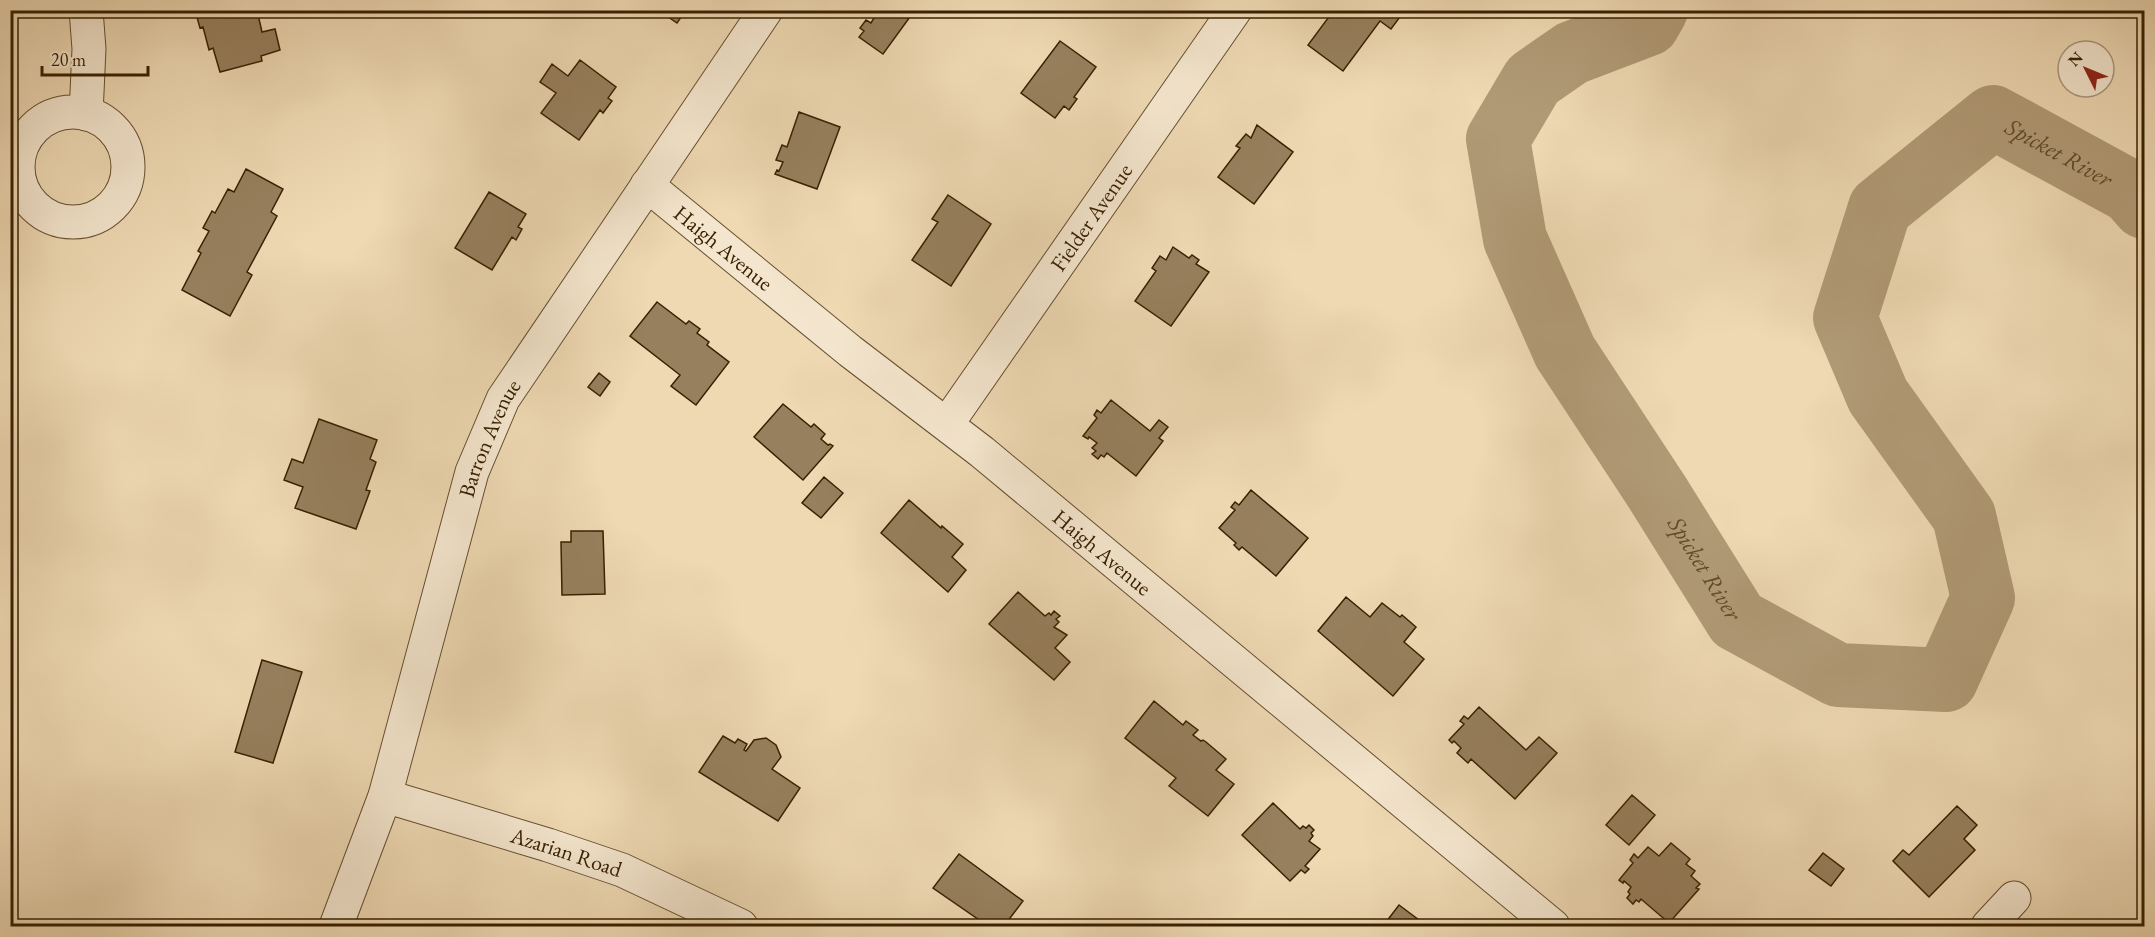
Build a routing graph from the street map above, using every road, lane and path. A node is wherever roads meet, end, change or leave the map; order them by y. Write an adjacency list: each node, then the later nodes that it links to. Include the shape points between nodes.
1 (86, 10): 4 (street)
2 (766, 10): 5 (street, Barron Avenue)
3 (1235, 10): 6 (street, Fielder Avenue)
4 (86, 114)
5 (647, 185): 6 (street, Haigh Avenue, via 850,351); 7 (street, Barron Avenue, via 508,391 494,420 472,472)
6 (947, 424): 11 (street, Haigh Avenue)
7 (385, 796): 9 (street, Barron Avenue); 10 (street, Azarian Road, via 622,870)
8 (2014, 898): 12 (street)
9 (336, 927)
10 (741, 927)
11 (1553, 927)
12 (1988, 927)

